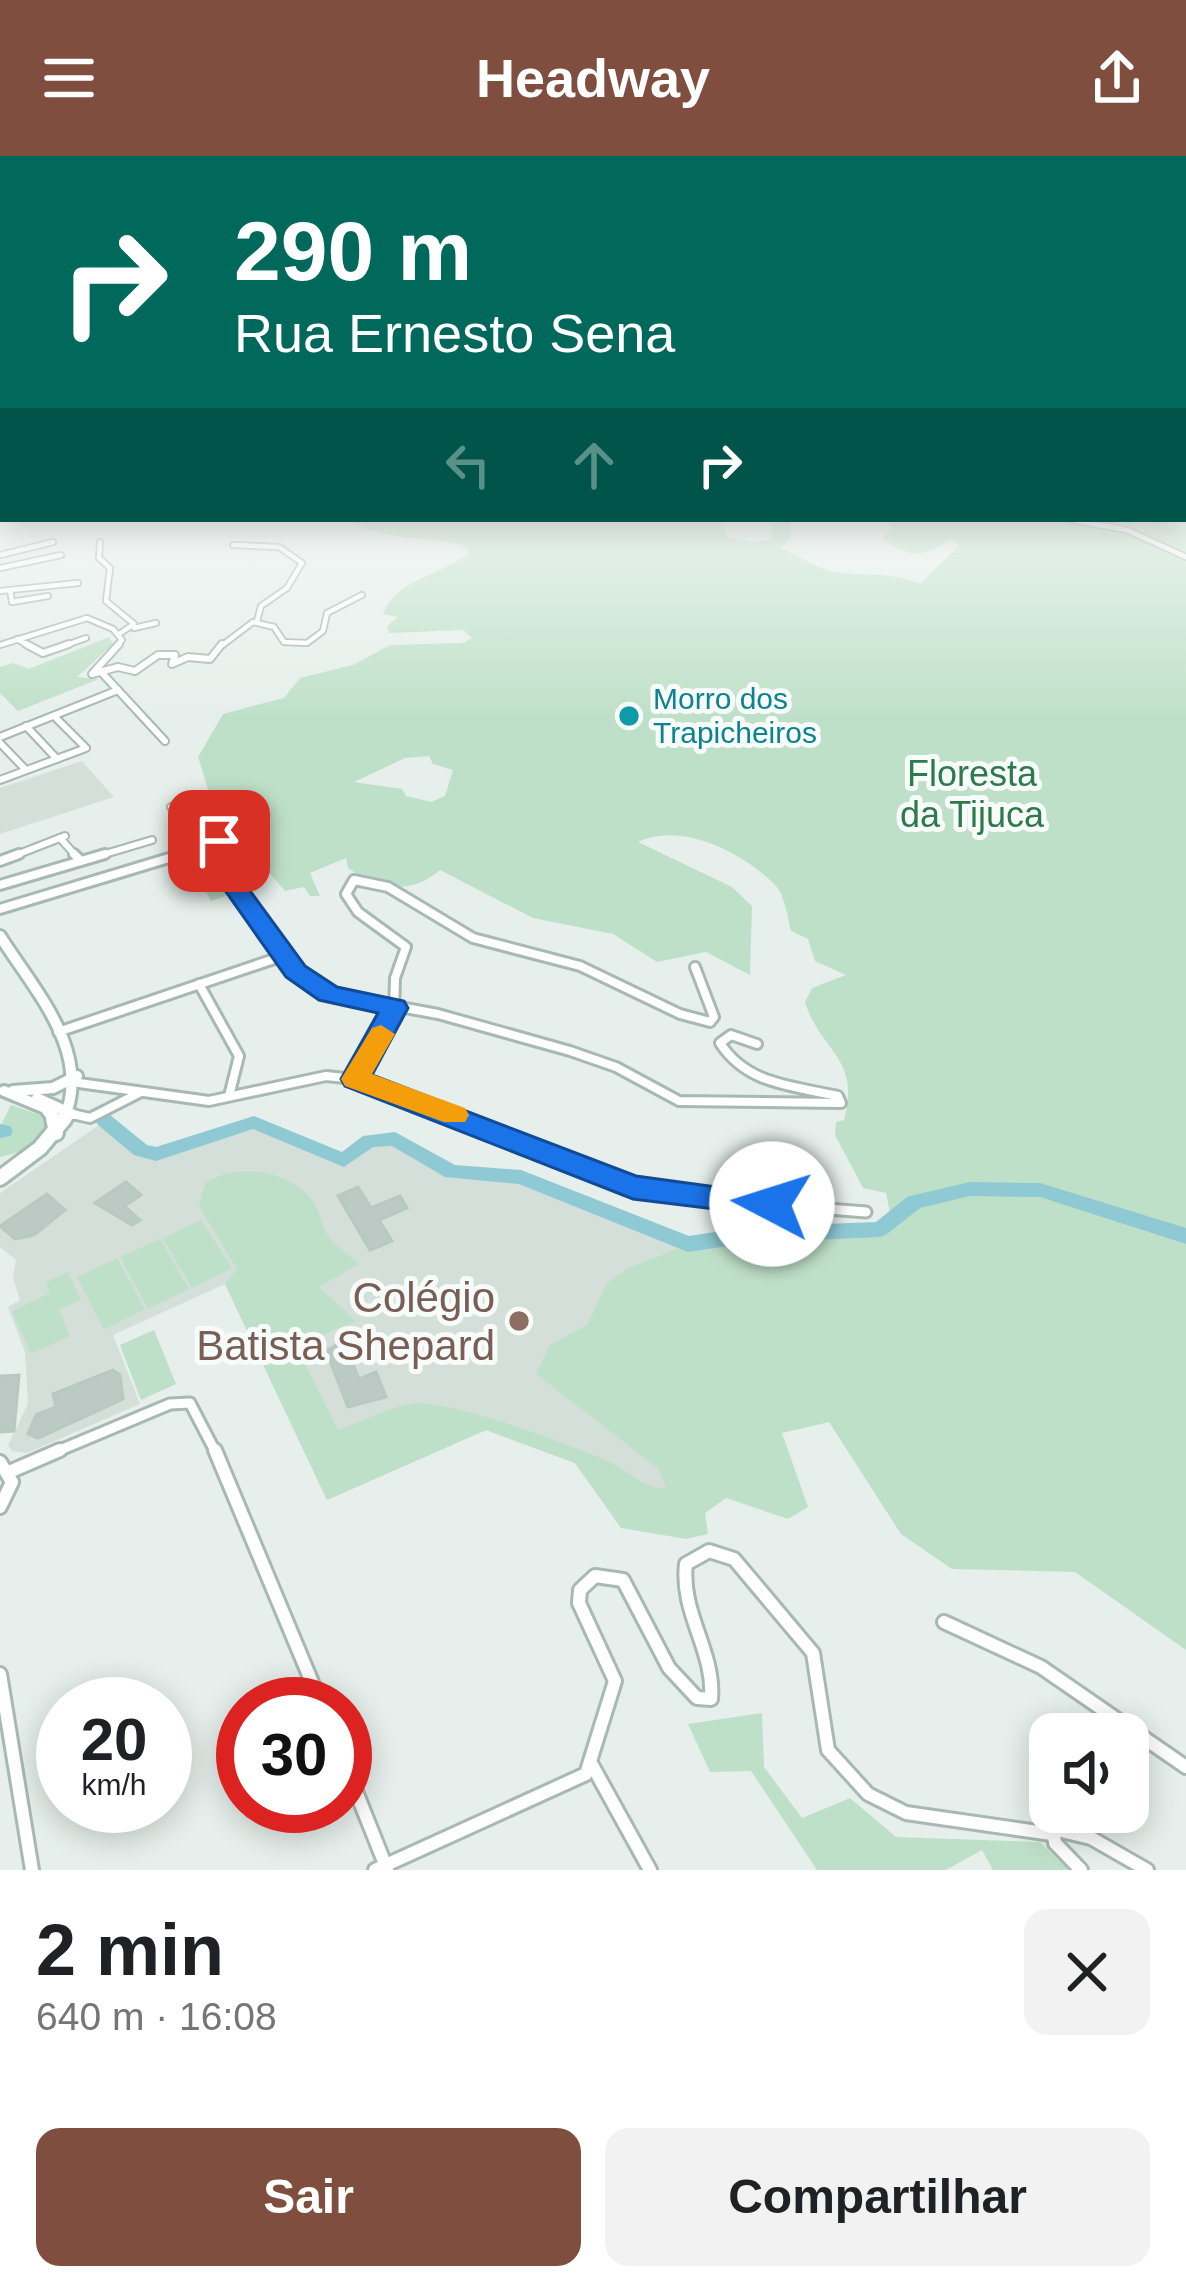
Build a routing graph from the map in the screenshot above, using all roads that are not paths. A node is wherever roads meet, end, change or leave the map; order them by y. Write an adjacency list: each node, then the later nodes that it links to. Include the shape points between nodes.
1 (48, 558): 4 (street)
2 (99, 558): 12 (street, via 110,568 106,601)
3 (294, 558): 10 (street, via 302,563 287,588 261,606)
4 (0, 568)
5 (78, 584): 6 (street)
6 (10, 590): 7 (street); 9 (street, via 12,602)
7 (0, 591)
8 (362, 595): 10 (street, via 327,613 323,631 307,643 281,640)
9 (48, 596)
10 (257, 621): 17 (street, via 236,629 210,659 172,664 175,655 166,653 139,670)
11 (156, 623): 12 (street)
12 (132, 628): 13 (street)
13 (118, 634): 15 (street, via 83,617); 17 (street, via 120,644 92,672)
14 (86, 638): 15 (street, via 45,653)
15 (16, 639): 16 (street)
16 (0, 645)
17 (103, 674): 18 (street)
18 (118, 690): 19 (street); 22 (street)
19 (54, 716): 20 (street); 23 (street, via 86,748)
20 (26, 727): 21 (street); 23 (street)
21 (0, 740): 24 (street)
22 (165, 741)
23 (57, 759): 24 (street)
24 (26, 770): 25 (street)
25 (0, 779)
26 (171, 807): 36 (street, via 228,847 222,869)
27 (152, 841): 29 (street)
28 (169, 857): 32 (street)
29 (81, 861): 30 (street, via 63,837); 31 (street)
30 (0, 862)
31 (0, 885)
32 (89, 886): 33 (street); 34 (street)
33 (101, 898)
34 (0, 909)
35 (0, 936): 40 (street)
36 (283, 956): 38 (street); 39 (street, via 328,994)
37 (695, 967): 39 (street, via 710,1022 585,968 473,938 388,887 354,880 346,894 358,911 406,947)
38 (200, 984): 40 (street); 46 (street, via 239,1056)
39 (394, 1008): 41 (street, via 593,1058 679,1101 841,1102 741,1068 720,1043 730,1036); 42 (street)
40 (58, 1032): 43 (street)
41 (758, 1044)
42 (355, 1079): 46 (street, via 326,1076); 52 (street, via 633,1187)
43 (78, 1080): 44 (street); 45 (street); 47 (street)
44 (2, 1091): 47 (street); 48 (street, via 54,1115)
45 (141, 1092): 46 (street); 47 (street, via 90,1118)
46 (228, 1098)
47 (72, 1114): 48 (street)
48 (53, 1139): 49 (street)
49 (26, 1161): 50 (street); 51 (street)
50 (0, 1168)
51 (0, 1178)
52 (866, 1212)
53 (5, 1467): 54 (street, via 12,1482); 57 (street, via 181,1402 198,1410)
54 (0, 1507)
55 (944, 1622): 59 (street, via 1052,1671)
56 (0, 1674): 63 (street)
57 (310, 1677)
58 (594, 1758): 61 (street, via 615,1676 580,1590 595,1576 623,1580 669,1667 704,1701 712,1680 681,1590 697,1553 722,1551 800,1633 819,1667 828,1750 868,1794 906,1813); 62 (street, via 574,1781); 64 (street)
59 (1186, 1768)
60 (370, 1833): 62 (street)
61 (1052, 1834): 65 (street); 66 (street, via 1070,1830)
62 (383, 1868)
63 (32, 1870)
64 (650, 1870)
65 (1081, 1870)
66 (1147, 1870)

